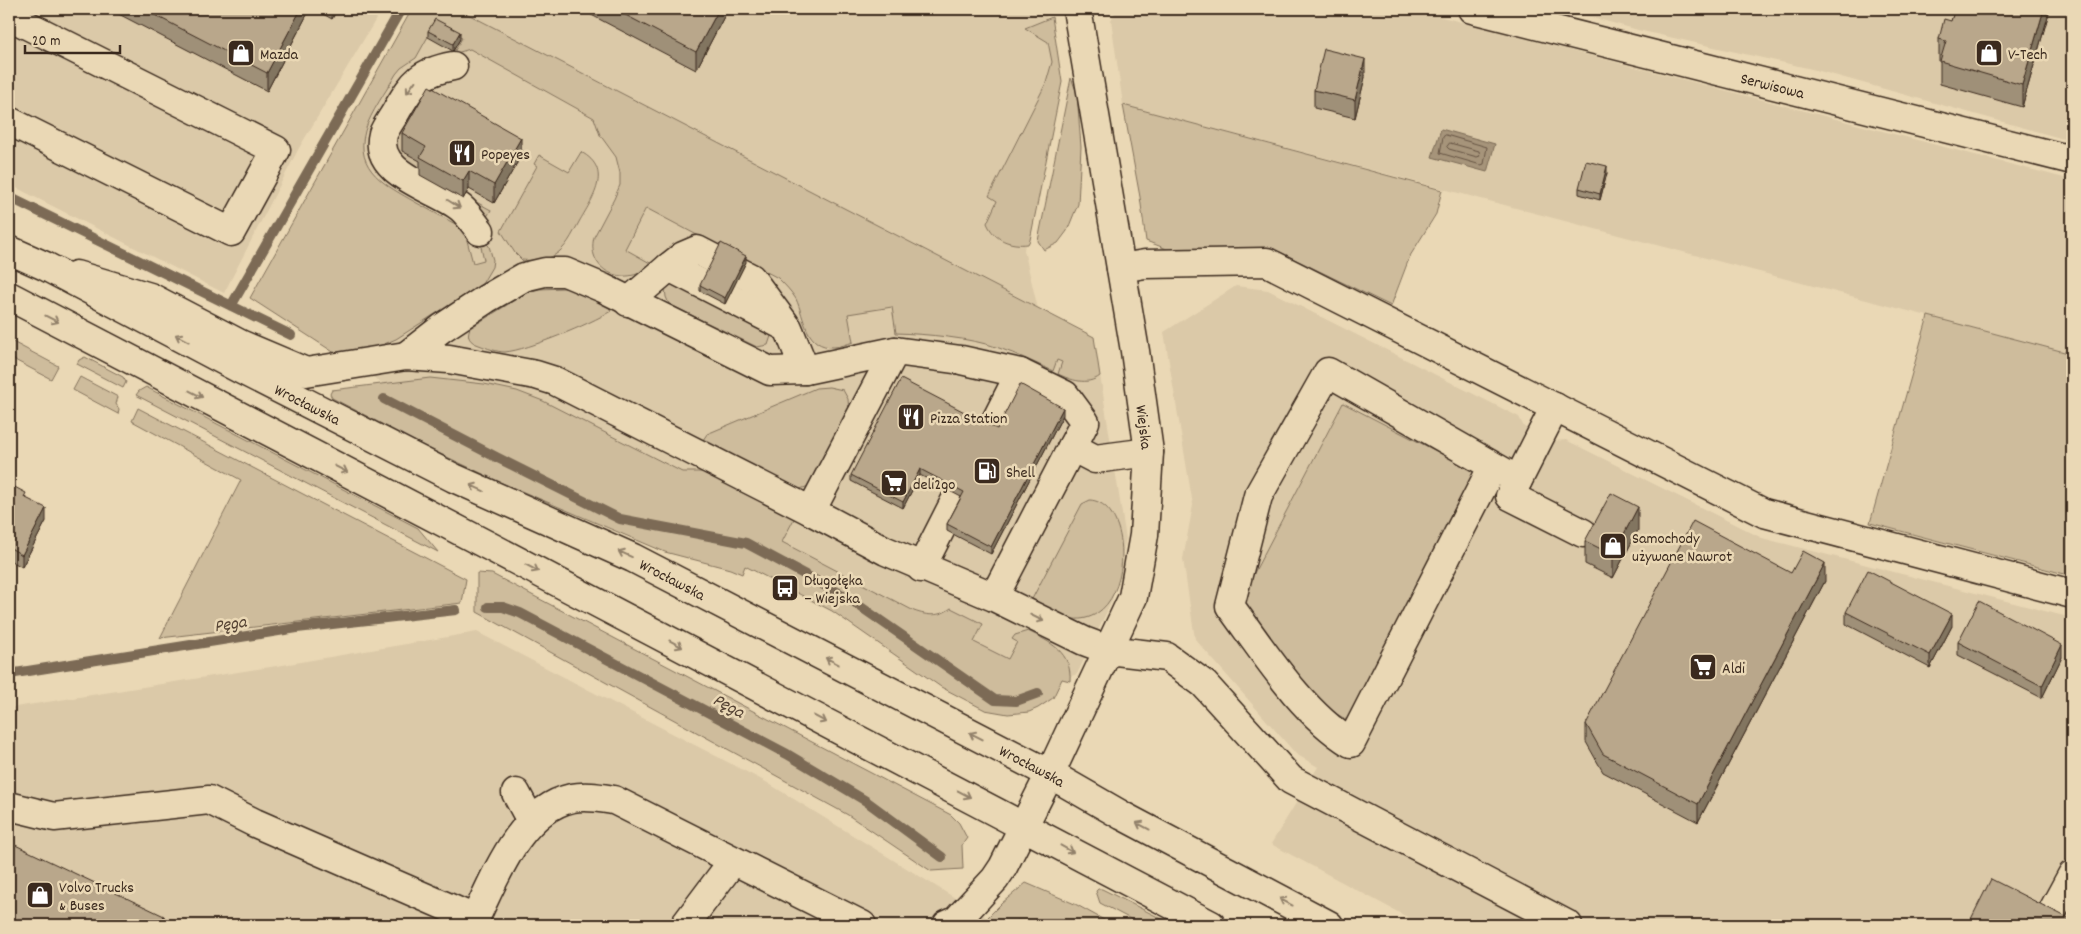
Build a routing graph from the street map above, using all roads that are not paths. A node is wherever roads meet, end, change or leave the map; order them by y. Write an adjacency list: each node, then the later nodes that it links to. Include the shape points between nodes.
1 (1077, 9): 10 (main road, Wiejska)
2 (1472, 9): 6 (main road, Serwisowa)
3 (9, 16): 5 (main road, via 276,150 231,232)
4 (452, 66): 7 (main road, one-way to 7, via 420,76 411,86 383,134 384,155 398,172 461,208)
5 (9, 121)
6 (2072, 160)
7 (480, 231)
8 (9, 250): 9 (main road, Wrocławska)
9 (45, 266): 14 (main road, via 150,297 240,344 306,372); 28 (main road, Wrocławska, one-way to 9, via 633,558 454,478)
10 (1121, 268): 17 (main road, via 1145,264 1267,262); 19 (main road, Wiejska)
11 (9, 296): 32 (main road, one-way to 32)
12 (628, 302): 14 (main road, via 565,272 524,277 456,319); 15 (main road, via 770,370); 15 (main road, via 683,256 697,250 751,278 788,328)
13 (895, 351): 15 (main road); 16 (main road, via 961,360); 22 (main road)
14 (406, 356): 22 (main road, via 449,359 536,374 555,381)
15 (806, 370)
16 (1020, 374): 18 (main road, via 1065,395 1085,422); 24 (main road)
17 (1555, 407): 21 (main road); 25 (main road, via 1764,513)
18 (1072, 447): 19 (main road, via 1095,459); 26 (main road)
19 (1149, 452): 27 (main road, Wiejska, via 1144,535 1132,597)
20 (1493, 466): 20 (main road, via 1328,372 1258,496 1230,606 1293,691 1351,742); 21 (main road)
21 (1518, 480): 23 (main road, via 1510,496)
22 (811, 511): 24 (main road)
23 (1583, 533)
24 (921, 568): 26 (main road)
25 (2072, 594)
26 (994, 597): 27 (main road, one-way to 27)
27 (1108, 650): 28 (main road, Wiejska); 41 (main road, via 1167,657 1204,684 1291,780)
28 (1050, 774): 32 (main road, Wiejska); 40 (main road, Wrocławska, one-way to 28)
29 (516, 793): 31 (main road)
30 (9, 806): 35 (main road, via 54,817 209,800)
31 (531, 821): 33 (main road, via 548,808 572,798 614,800); 35 (main road, via 500,868)
32 (1024, 826): 38 (main road, Wiejska, via 995,879 956,921); 39 (main road, one-way to 39)
33 (733, 861): 36 (main road); 37 (main road)
34 (2072, 875): 42 (main road)
35 (474, 922)
36 (685, 925)
37 (862, 925)
38 (947, 925)
39 (1210, 925)
40 (1329, 925)
41 (1568, 925)
42 (2045, 925)

